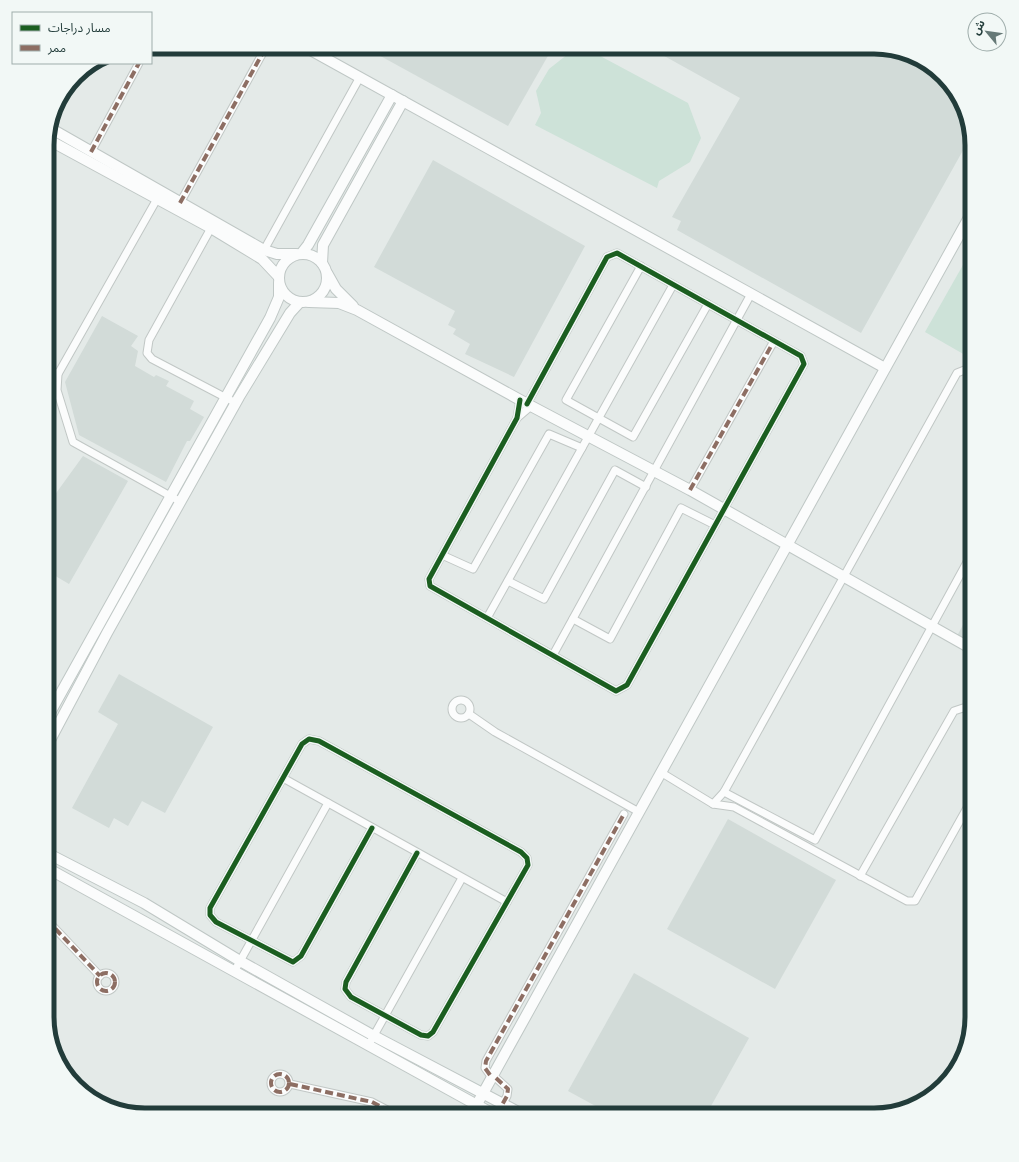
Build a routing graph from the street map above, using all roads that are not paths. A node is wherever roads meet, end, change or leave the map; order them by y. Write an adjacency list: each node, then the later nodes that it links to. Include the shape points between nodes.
1 (262, 54): 11 (street)
2 (318, 54): 4 (street)
3 (139, 64): 9 (street)
4 (360, 77): 5 (street); 14 (street)
5 (392, 95): 6 (street); 15 (street, via 308,245)
6 (403, 101): 16 (street, via 323,245); 21 (street)
7 (55, 131): 9 (street)
8 (54, 143): 10 (street)
9 (91, 152): 11 (street)
10 (158, 199): 13 (street); 30 (street)
11 (180, 203): 14 (street)
12 (965, 225): 27 (street)
13 (211, 228): 19 (street, via 262,259); 31 (street, via 146,348 152,359)
14 (264, 250): 15 (street, via 277,254)
15 (298, 254): 16 (street, via 312,255); 19 (street, via 284,262)
16 (322, 263): 18 (street)
17 (641, 266): 20 (street); 33 (street, via 617,253 607,257); 35 (street, via 566,400)
18 (327, 273): 22 (street, via 322,294); 24 (street, via 336,289)
19 (278, 280): 22 (street, via 286,296); 31 (street, via 279,297 270,318)
20 (673, 285): 23 (street); 35 (street)
21 (751, 294): 25 (street); 27 (street)
22 (305, 302): 24 (street, via 340,303); 32 (street, via 290,313)
23 (708, 304): 25 (street); 35 (street, via 633,437)
24 (357, 310): 33 (street)
25 (737, 320): 26 (street); 38 (street)
26 (774, 341): 40 (street); 43 (street, via 801,356 804,364)
27 (885, 368): 45 (street)
28 (965, 370): 48 (street, via 957,373)
29 (54, 372): 30 (street)
30 (58, 374): 41 (street, via 57,390 73,442)
31 (224, 397): 32 (street); 41 (street)
32 (236, 403): 42 (street)
33 (526, 403): 34 (street); 34 (street); 36 (street)
34 (518, 418): 46 (street)
35 (599, 418): 36 (street)
36 (589, 436): 37 (street); 38 (street)
37 (582, 448): 46 (street, via 549,434 473,569); 49 (street)
38 (654, 472): 39 (street); 40 (street)
39 (646, 487): 49 (street, via 615,470 544,599); 51 (street)
40 (690, 490): 43 (street)
41 (170, 496): 42 (street); 55 (street)
42 (181, 502): 58 (street)
43 (724, 509): 44 (street); 45 (street)
44 (715, 525): 51 (street, via 681,508 610,638); 54 (street, via 627,685 616,691)
45 (788, 546): 48 (street); 59 (street)
46 (442, 555): 50 (street, via 428,579 430,586)
47 (965, 567): 52 (street)
48 (844, 577): 52 (street); 61 (street)
49 (508, 582): 50 (street)
50 (487, 618): 54 (street)
51 (573, 619): 54 (street)
52 (932, 626): 53 (street); 68 (street)
53 (965, 645)
54 (553, 655)
55 (54, 705)
56 (965, 709): 73 (street, via 954,711)
57 (469, 714): 65 (street, via 495,732)
58 (54, 733)
59 (662, 774): 63 (street); 65 (street)
60 (282, 778): 62 (street); 75 (street, via 302,744 309,739 319,741 527,858 528,865); 77 (street, via 210,908 210,915 216,922)
61 (724, 792): 63 (street); 68 (street)
62 (328, 803): 67 (street); 77 (street)
63 (713, 804): 69 (street, via 734,807)
64 (965, 811): 73 (street, via 915,900 907,901)
65 (639, 812): 85 (street)
66 (624, 814): 87 (street, via 486,1061 485,1068 508,1089)
67 (372, 828): 70 (street); 77 (street, via 301,956 293,962 286,960)
68 (814, 840): 69 (street)
69 (817, 852): 73 (street)
70 (417, 853): 74 (street); 81 (street, via 346,982 345,989 351,997)
71 (54, 857): 78 (street, via 144,904)
72 (54, 872): 79 (street)
73 (860, 876)
74 (462, 878): 75 (street); 81 (street)
75 (507, 902): 81 (street, via 433,1032 428,1036 421,1035)
76 (54, 927): 80 (street)
77 (251, 941): 78 (street)
78 (240, 961): 79 (street); 82 (street)
79 (234, 972): 83 (street)
80 (100, 976)
81 (386, 1016): 82 (street)
82 (374, 1036): 83 (street); 85 (street)
83 (368, 1046): 86 (street)
84 (290, 1084): 88 (street, via 372,1102)
85 (483, 1094): 86 (street); 87 (street); 91 (street)
86 (477, 1105): 89 (street); 90 (street)
87 (502, 1105): 92 (street)
88 (384, 1108)
89 (475, 1108)
90 (481, 1108)
91 (488, 1108)
92 (509, 1108)

